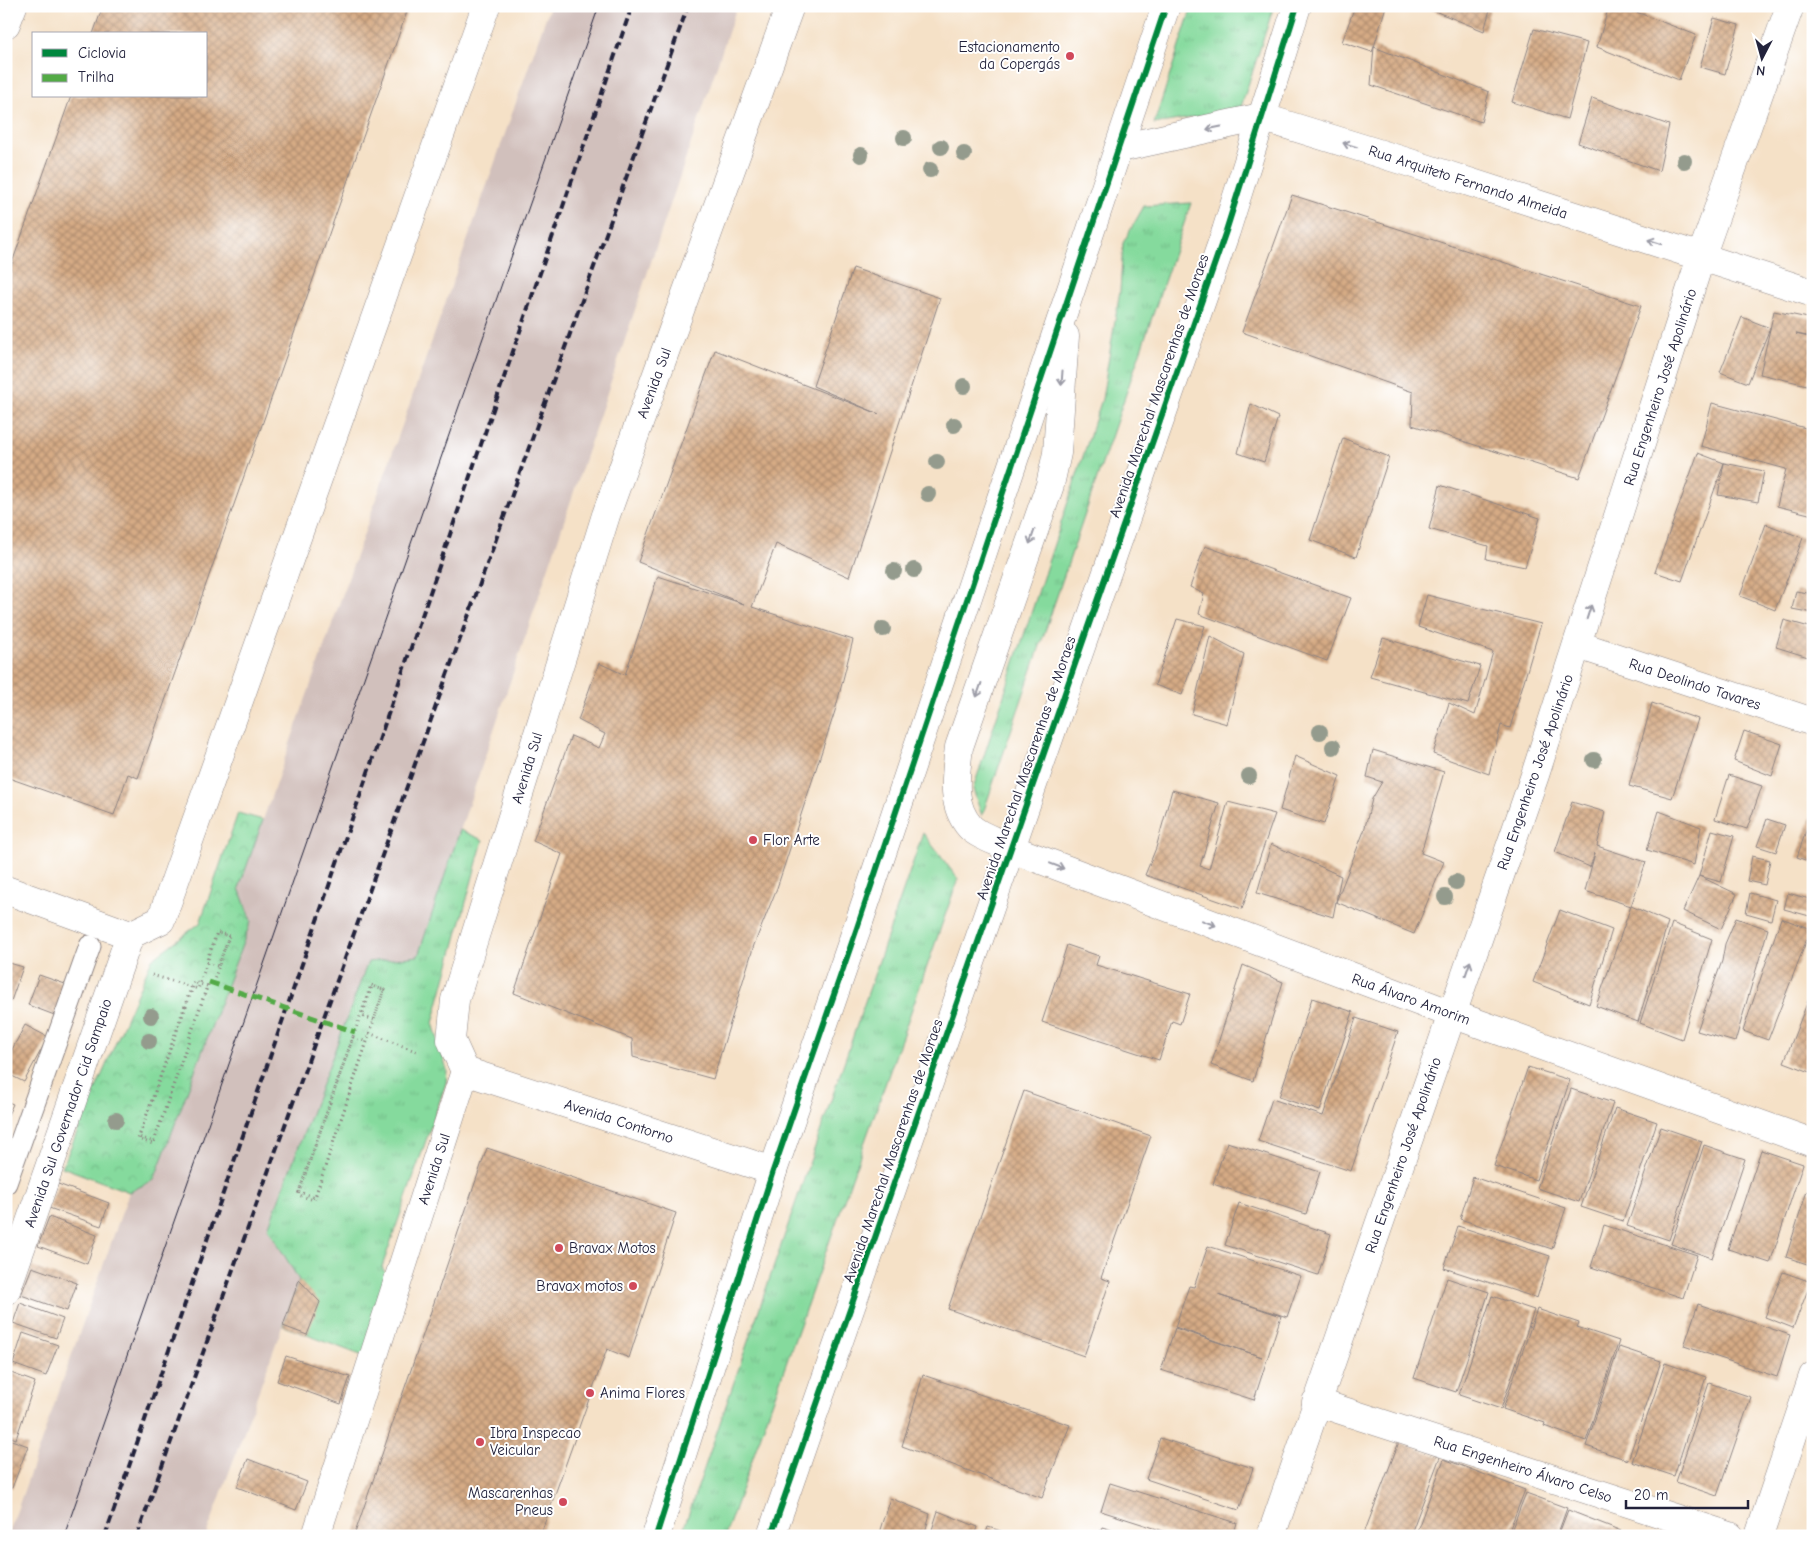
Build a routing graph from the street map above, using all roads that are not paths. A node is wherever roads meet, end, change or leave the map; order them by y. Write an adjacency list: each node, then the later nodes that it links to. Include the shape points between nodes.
1 (13, 6): 7 (main road)
2 (486, 6): 17 (main road, via 161,920)
3 (790, 6): 20 (main road, Avenida Sul, via 606,514 455,1000 451,1040)
4 (1166, 6): 9 (main road)
5 (1297, 6): 8 (main road, Avenida Marechal Mascarenhas de Moraes)
6 (1790, 6): 10 (main road, Rua Engenheiro José Apolinário)
7 (6, 24)
8 (1261, 117): 9 (main road, one-way to 9); 10 (main road, Rua Arquiteto Fernando Almeida, one-way to 8); 15 (main road, Avenida Marechal Mascarenhas de Moraes, via 1226,231)
9 (1120, 148): 12 (main road)
10 (1702, 257): 11 (main road, Rua Arquiteto Fernando Almeida); 13 (main road, Rua Engenheiro José Apolinário, one-way to 10)
11 (1813, 293)
12 (1069, 295): 15 (main road, Rua Álvaro Amorim, one-way to 15, via 1057,452 1050,485 959,747 955,787 960,810 970,828); 22 (main road)
13 (1578, 645): 14 (main road, Rua Deolindo Tavares); 19 (main road, Rua Engenheiro José Apolinário, one-way to 13)
14 (1813, 722)
15 (1012, 849): 19 (main road, Rua Álvaro Amorim, one-way to 19); 29 (main road, Avenida Marechal Mascarenhas de Moraes)
16 (6, 890): 17 (main road)
17 (130, 935): 24 (main road, Avenida Sul Governador Cid Sampaio)
18 (90, 946): 23 (lane)
19 (1452, 1014): 21 (main road, Rua Álvaro Amorim); 26 (main road, Rua Engenheiro José Apolinário)
20 (465, 1071): 22 (main road, Avenida Contorno); 27 (main road, Avenida Sul)
21 (1813, 1143)
22 (773, 1171): 28 (main road)
23 (6, 1183)
24 (6, 1291)
25 (1813, 1376): 32 (main road)
26 (1316, 1402): 30 (main road, Rua Engenheiro José Apolinário); 31 (main road, Rua Engenheiro Álvaro Celso)
27 (316, 1536)
28 (656, 1536)
29 (771, 1536)
30 (1271, 1536)
31 (1730, 1536)
32 (1759, 1536)

